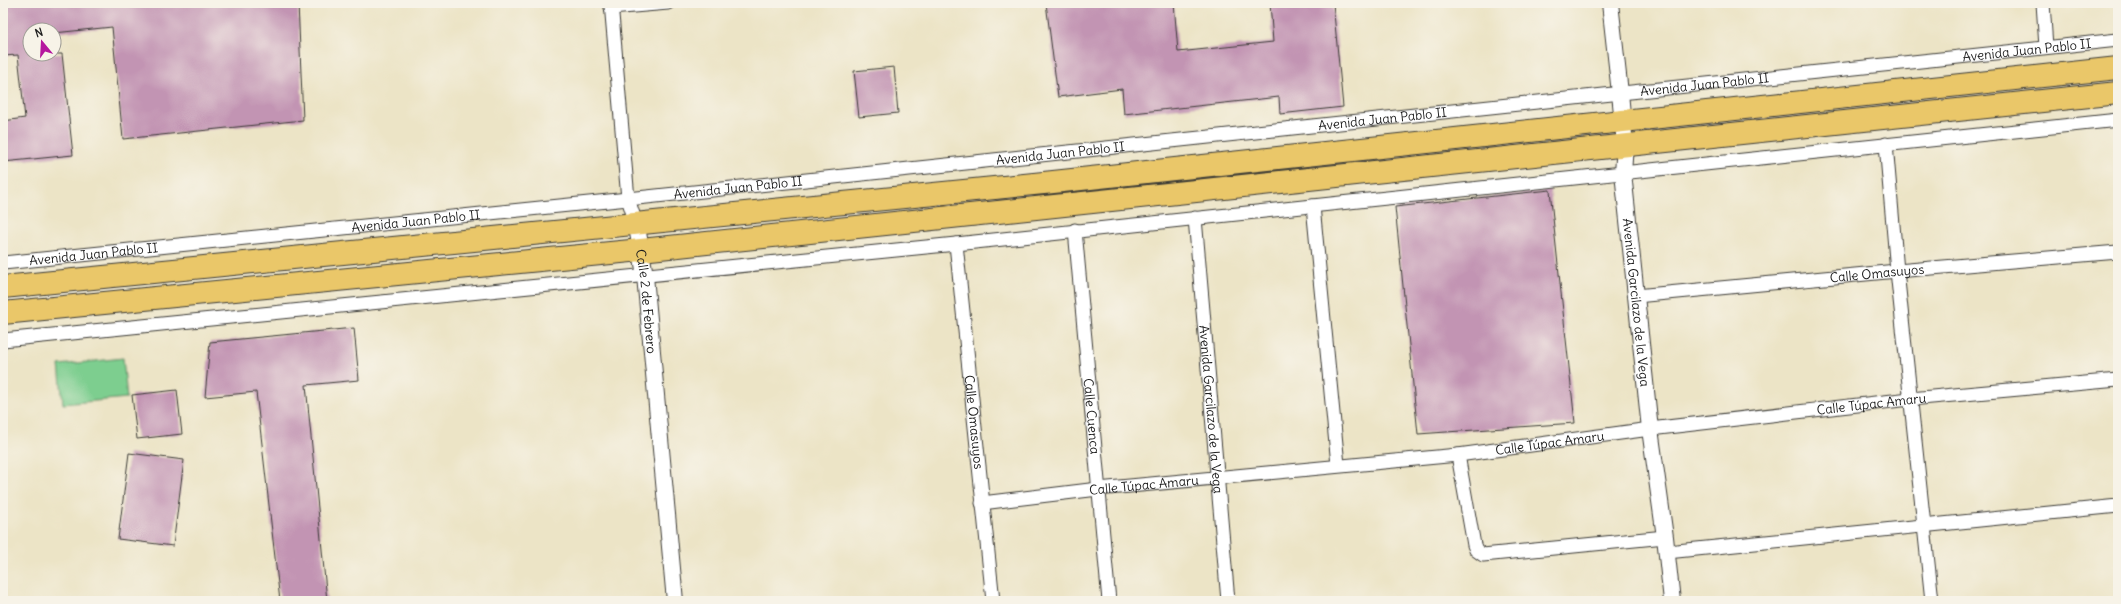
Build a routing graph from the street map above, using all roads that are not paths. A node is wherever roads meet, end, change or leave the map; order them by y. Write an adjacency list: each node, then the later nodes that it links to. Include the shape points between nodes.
1 (668, 3): 4 (street)
2 (1610, 3): 8 (street, Avenida Garcilazo de la Vega)
3 (2043, 3): 6 (street)
4 (611, 6): 15 (street, Calle 2 de Febrero)
5 (2118, 40): 6 (street, Avenida Juan Pablo II)
6 (2046, 47): 8 (street, Avenida Juan Pablo II)
7 (2118, 68): 11 (highway, Avenida Juan Pablo II)
8 (1620, 92): 11 (street, Avenida Garcilazo de la Vega); 15 (street, Avenida Juan Pablo II)
9 (2118, 93): 13 (highway)
10 (2118, 120): 12 (street)
11 (1623, 122): 13 (street, Avenida Garcilazo de la Vega); 18 (highway, Avenida Juan Pablo II)
12 (1886, 144): 14 (street); 24 (street)
13 (1625, 145): 14 (street, Avenida Garcilazo de la Vega); 21 (highway)
14 (1623, 173): 16 (street); 27 (street, Avenida Garcilazo de la Vega)
15 (628, 199): 18 (street, Calle 2 de Febrero); 23 (street, Avenida Juan Pablo II)
16 (1312, 206): 17 (street); 34 (street)
17 (1195, 218): 19 (street); 35 (street, Avenida Garcilazo de la Vega)
18 (637, 226): 21 (street, Calle 2 de Febrero); 26 (highway, Avenida Juan Pablo II)
19 (1075, 230): 20 (street); 36 (street, Calle Cuenca)
20 (956, 244): 25 (street); 37 (street, Calle Omasuyos)
21 (641, 250): 25 (street, Calle 2 de Febrero); 28 (highway)
22 (2118, 252): 24 (street, Calle Omasuyos)
23 (3, 263)
24 (1896, 271): 27 (street, Calle Omasuyos); 31 (street)
25 (645, 276): 29 (street); 41 (street, Calle 2 de Febrero)
26 (3, 287)
27 (1636, 296): 32 (street, Avenida Garcilazo de la Vega)
28 (3, 313)
29 (3, 340)
30 (2118, 380): 31 (street, Calle Túpac Amaru)
31 (1910, 399): 32 (street, Calle Túpac Amaru); 39 (street)
32 (1650, 429): 33 (street, Calle Túpac Amaru); 40 (street, Avenida Garcilazo de la Vega)
33 (1458, 455): 34 (street, Calle Túpac Amaru); 40 (street, via 1474,545 1483,555)
34 (1338, 465): 35 (street, Calle Túpac Amaru)
35 (1218, 479): 36 (street, Calle Túpac Amaru); 44 (street, Avenida Garcilazo de la Vega)
36 (1098, 489): 37 (street, Calle Túpac Amaru); 43 (street, Calle Cuenca)
37 (982, 503): 42 (street, Calle Omasuyos)
38 (2118, 506): 39 (street)
39 (1924, 525): 40 (street); 46 (street)
40 (1666, 544): 45 (street, Avenida Garcilazo de la Vega)
41 (675, 601)
42 (993, 601)
43 (1109, 601)
44 (1228, 601)
45 (1672, 601)
46 (1932, 601)

